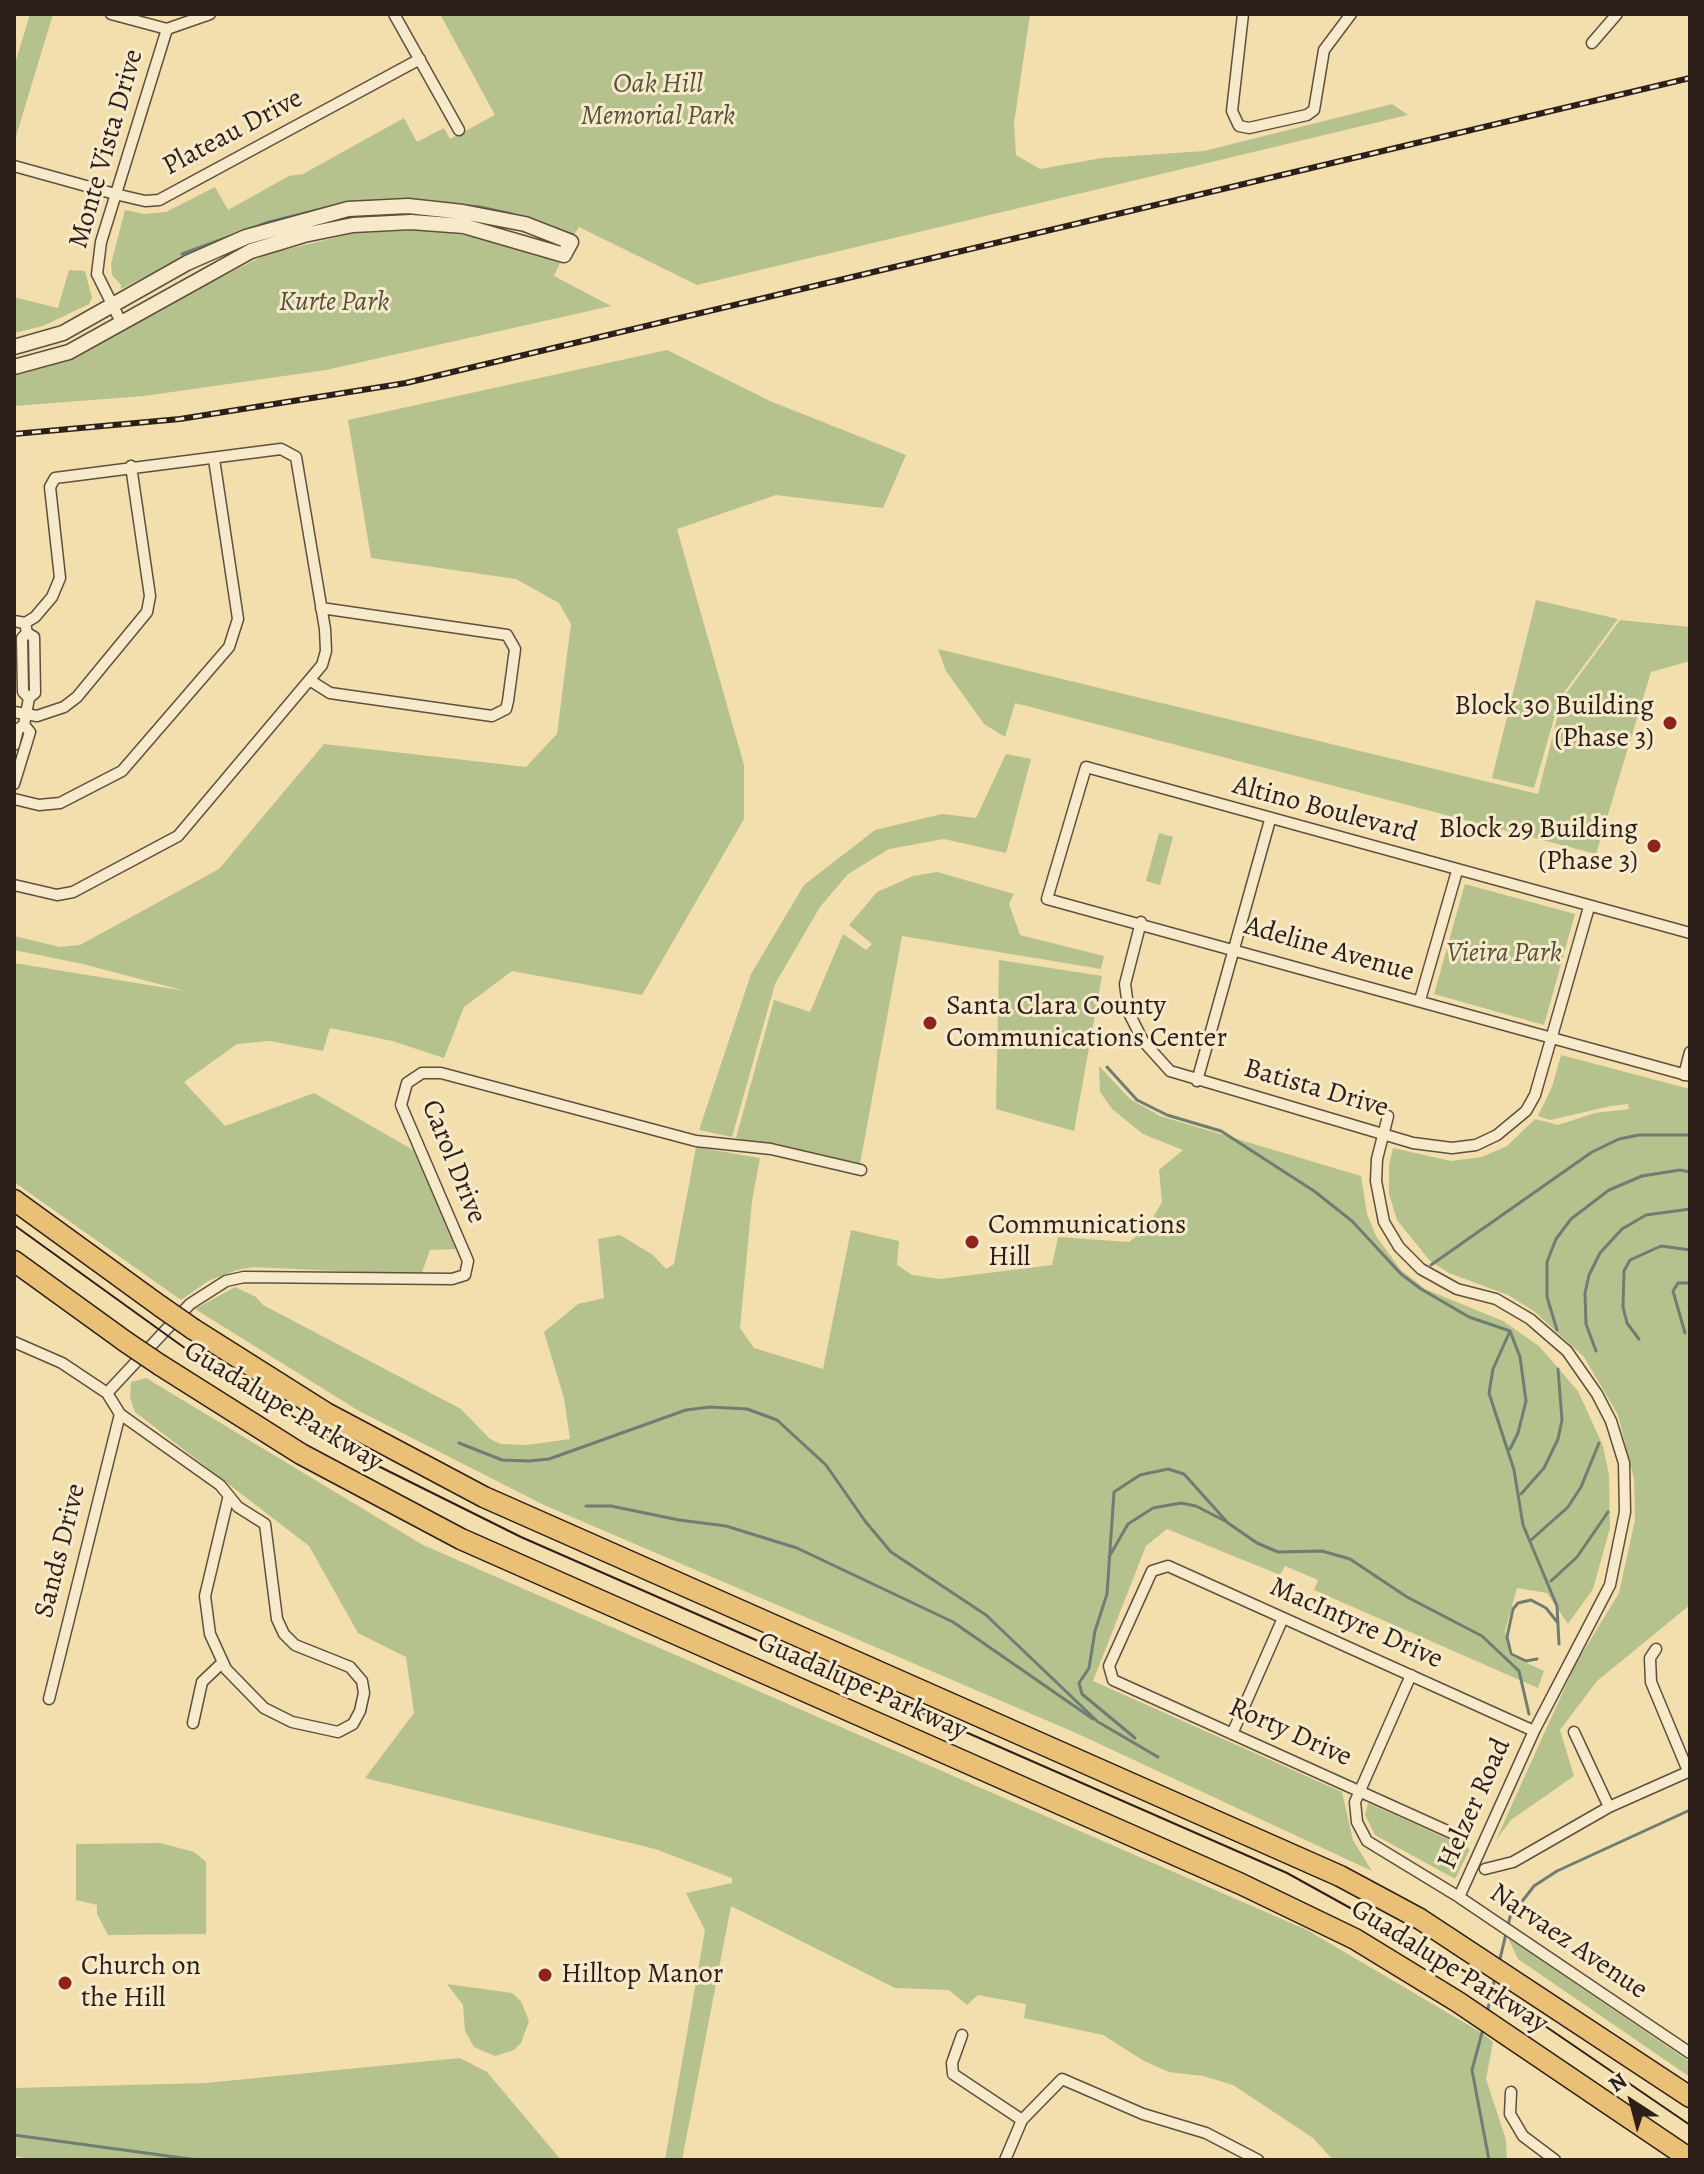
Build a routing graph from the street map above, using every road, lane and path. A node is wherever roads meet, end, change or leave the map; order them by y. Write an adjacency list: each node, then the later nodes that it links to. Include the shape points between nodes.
1 (111, 14): 7 (street)
2 (210, 14): 7 (street)
3 (394, 14): 9 (street)
4 (1243, 14): 5 (street, via 1232,111 1239,126 1249,128 1314,110 1324,50)
5 (1351, 14)
6 (1617, 14): 8 (street)
7 (167, 29): 12 (street, Monte Vista Drive)
8 (1592, 43)
9 (420, 59): 10 (street); 12 (street, Plateau Drive, via 172,195 145,201)
10 (459, 130)
11 (14, 166): 12 (street, Plateau Drive)
12 (115, 194): 13 (street, Monte Vista Drive, via 97,274)
13 (111, 305): 14 (street, Monte Vista Drive); 14 (street, via 246,237 348,209 408,206 463,212 525,224 571,242 564,255 464,226 353,225 251,251); 15 (street, via 63,333)
14 (122, 324): 16 (street, via 69,352)
15 (14, 347)
16 (14, 367)
17 (214, 459): 18 (street); 19 (street, via 281,449 296,457); 26 (street, via 238,610 235,636 122,771 60,803)
18 (131, 466): 20 (street, via 65,475 51,483 62,569 52,597); 23 (street, via 150,596 147,612 77,697 49,714)
19 (321, 608): 21 (street, via 326,651); 21 (street, via 507,635 515,649 508,701 506,709 492,716 330,693)
20 (22, 626): 23 (street, via 34,637 35,663 35,693)
21 (311, 681): 29 (street, via 178,836 73,892 57,895)
22 (14, 712): 23 (street)
23 (25, 719): 24 (street); 25 (street, via 30,732)
24 (14, 745)
25 (14, 784)
26 (14, 799)
27 (1270, 820): 28 (street, Altino Boulevard); 30 (street, Altino Boulevard, via 1086,767); 34 (street)
28 (1457, 871): 31 (street, Altino Boulevard); 35 (street)
29 (14, 885)
30 (1047, 899): 32 (street, Adeline Avenue)
31 (1589, 907): 33 (street, Altino Boulevard); 36 (street, Batista Drive)
32 (1141, 922): 34 (street, Adeline Avenue); 39 (street, Batista Drive, via 1125,984 1129,1013 1156,1058 1170,1071)
33 (1690, 933)
34 (1234, 949): 35 (street, Adeline Avenue); 39 (street)
35 (1420, 1000): 36 (street, Adeline Avenue)
36 (1553, 1039): 38 (street, Adeline Avenue); 41 (street, Batista Drive, via 1526,1111 1497,1135 1452,1148)
37 (1690, 1052): 38 (street)
38 (1687, 1076)
39 (1197, 1081): 41 (street, Batista Drive)
40 (1388, 1116): 41 (street, Helzer Road)
41 (1383, 1133): 56 (street, Helzer Road, via 1376,1181 1384,1222 1399,1247 1433,1276 1496,1299 1530,1319 1567,1351 1611,1421 1624,1463 1625,1512 1610,1585)
42 (861, 1170): 46 (street, Carol Drive, via 771,1149 696,1141 441,1073 422,1073 407,1083 401,1105 468,1261 465,1275 226,1281 190,1304)
43 (14, 1200): 68 (highway, Guadalupe Parkway, bridge, via 286,1390 470,1490 1380,1896)
44 (14, 1261): 71 (highway, Guadalupe Parkway, bridge, via 160,1365 379,1498 545,1577 1277,1900 1382,1953)
45 (14, 1342): 46 (street, via 62,1363)
46 (107, 1393): 47 (street)
47 (120, 1414): 48 (street, via 220,1485); 54 (street, Sands Drive)
48 (228, 1499): 51 (street, via 205,1596 210,1634); 51 (street, via 265,1524 277,1619 284,1634 295,1645 358,1673 364,1693 360,1711 353,1724 338,1732 292,1722 247,1695)
49 (1283, 1618): 52 (street, MacIntyre Drive, via 1158,1566 1109,1666); 53 (street, MacIntyre Drive); 58 (street)
50 (1656, 1649): 59 (street, via 1650,1658 1651,1682)
51 (223, 1662): 55 (street, via 202,1682)
52 (1110, 1674): 58 (street, Rorty Drive, via 1117,1682)
53 (1411, 1675): 56 (street, MacIntyre Drive); 60 (street)
54 (49, 1699)
55 (193, 1723)
56 (1534, 1731): 64 (street, Helzer Road)
57 (1574, 1732): 61 (street)
58 (1232, 1734): 60 (street, Rorty Drive)
59 (1689, 1771): 61 (street)
60 (1360, 1790): 62 (street, Rorty Drive); 64 (street, Narvaez Avenue, via 1357,1822 1367,1841)
61 (1609, 1807): 63 (street, via 1513,1862)
62 (1454, 1834)
63 (1485, 1869)
64 (1459, 1897): 66 (street, Narvaez Avenue)
65 (962, 2035): 69 (street, via 953,2074)
66 (1690, 2053)
67 (1511, 2092): 70 (street, via 1510,2114)
68 (1690, 2097)
69 (1022, 2120): 72 (street); 73 (street, via 1062,2079 1143,2114 1206,2133)
70 (1539, 2155): 74 (street)
71 (1690, 2159)
72 (1005, 2160)
73 (1258, 2160)
74 (1555, 2160)

